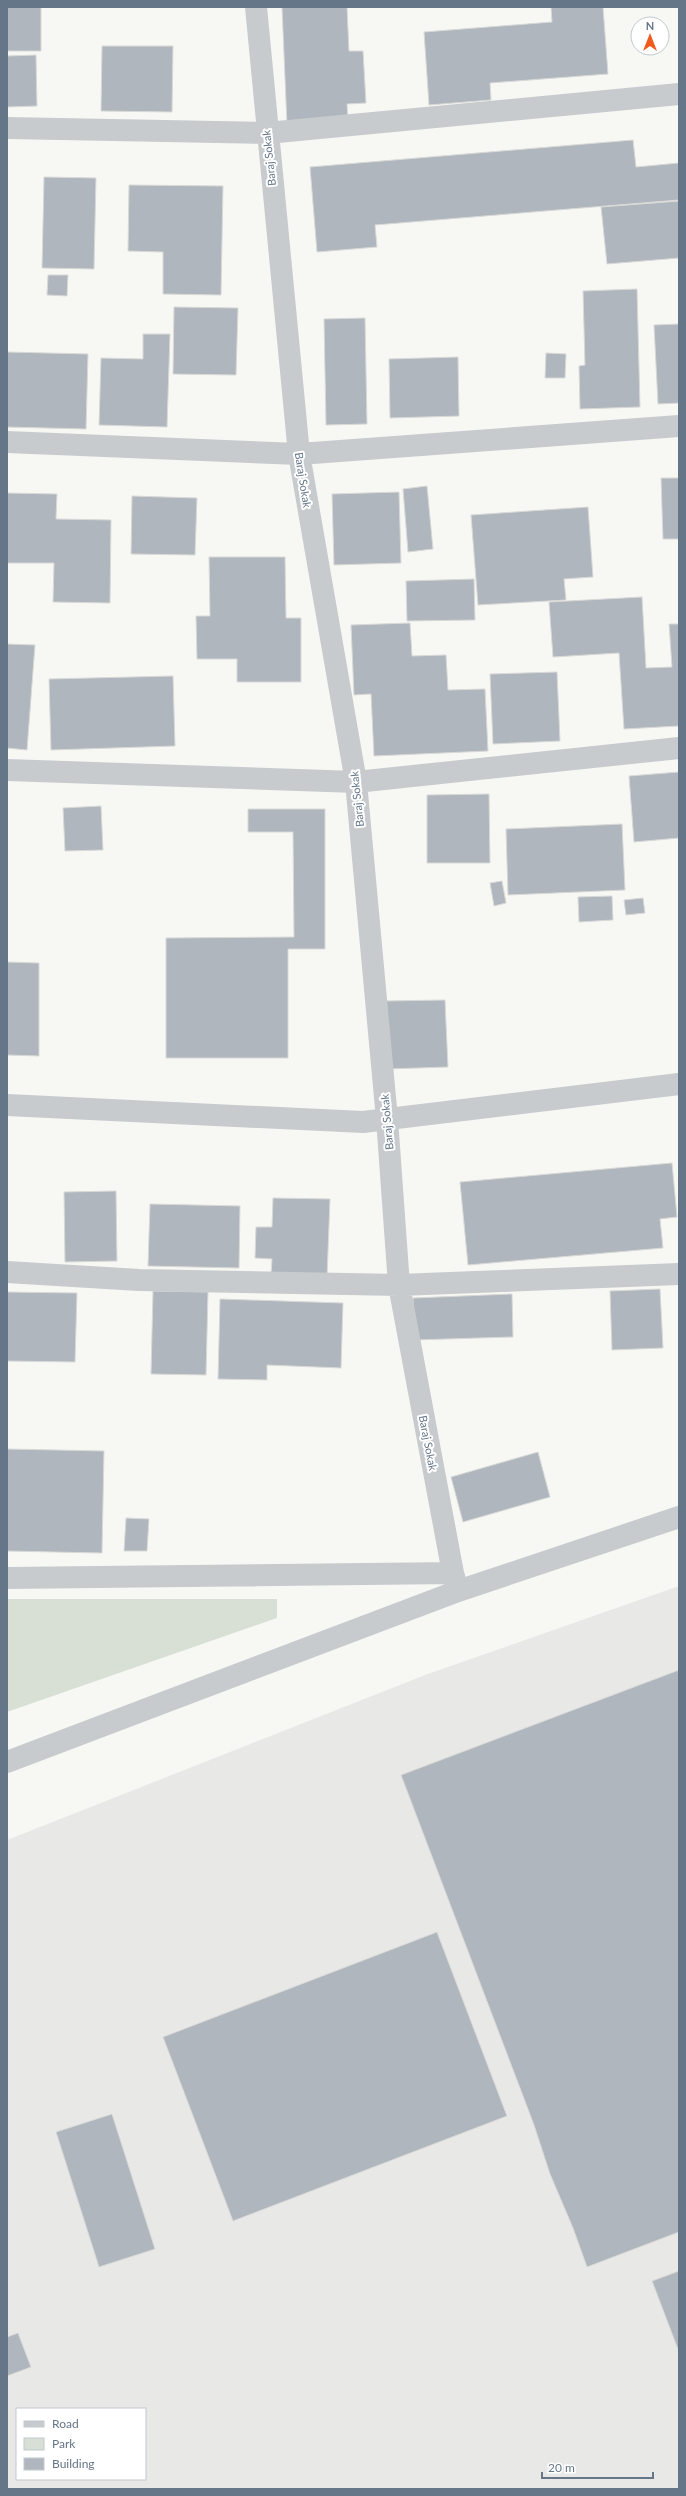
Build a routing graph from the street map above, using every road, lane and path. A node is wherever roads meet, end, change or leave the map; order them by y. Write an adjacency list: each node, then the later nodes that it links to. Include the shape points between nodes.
1 (256, 7): 4 (street, Baraj Sokak)
2 (679, 94): 4 (street)
3 (7, 128): 4 (street)
4 (267, 133): 7 (street, Baraj Sokak)
5 (679, 426): 7 (street)
6 (7, 442): 7 (street)
7 (298, 454): 10 (street, Baraj Sokak)
8 (679, 748): 10 (street)
9 (7, 770): 10 (street)
10 (356, 782): 13 (street, Baraj Sokak)
11 (679, 1084): 13 (street)
12 (7, 1105): 13 (street, via 363,1122)
13 (387, 1119): 16 (street, Baraj Sokak)
14 (7, 1272): 16 (street, via 139,1280)
15 (679, 1274): 16 (street)
16 (399, 1285): 19 (street, Baraj Sokak)
17 (679, 1517): 19 (street)
18 (7, 1578): 19 (street)
19 (455, 1582): 20 (street)
20 (7, 1762)

